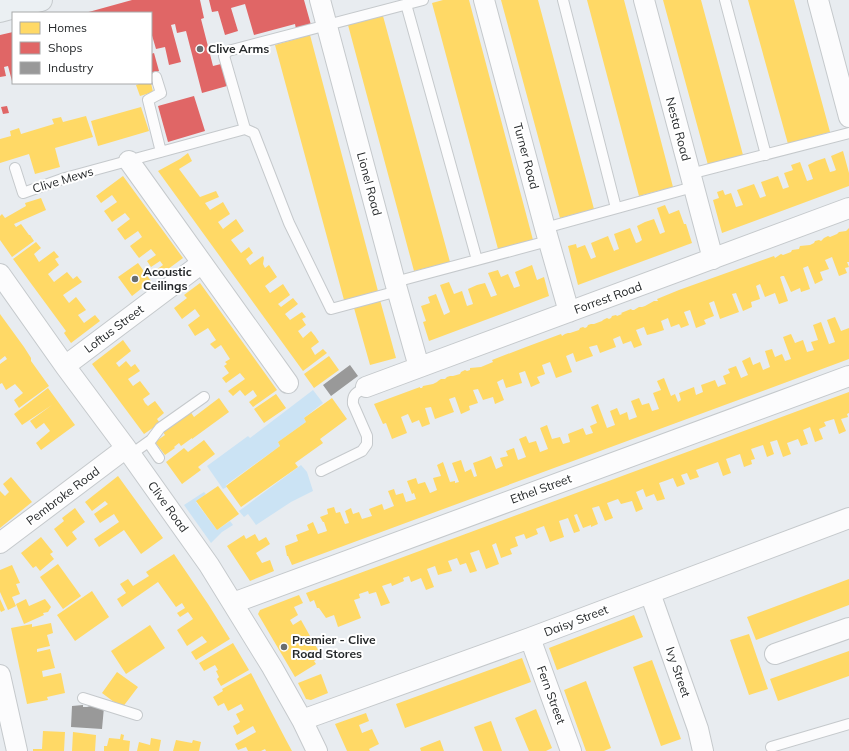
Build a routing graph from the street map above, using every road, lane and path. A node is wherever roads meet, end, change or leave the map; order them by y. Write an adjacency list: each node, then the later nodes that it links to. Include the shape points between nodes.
1 (41, 0): 10 (street)
2 (320, 0): 11 (street, Lionel Road)
3 (423, 0): 9 (lane)
4 (484, 0): 23 (street, Turner Road)
5 (563, 0): 21 (lane)
6 (644, 0): 20 (street, Nesta Road)
7 (725, 0): 17 (lane)
8 (818, 0): 13 (street)
9 (406, 4): 11 (lane); 25 (lane)
10 (0, 11)
11 (326, 25): 14 (lane, via 228,51 224,56); 28 (street, Lionel Road)
12 (156, 77): 16 (lane, via 161,93 148,100)
13 (849, 117)
14 (245, 129): 16 (lane); 28 (lane, via 254,133 289,223 331,309)
15 (849, 133): 17 (lane)
16 (161, 152): 18 (lane)
17 (766, 154): 20 (lane)
18 (129, 161): 19 (lane, Clive Mews, via 65,178 23,193); 26 (street)
19 (15, 168)
20 (692, 180): 21 (lane); 24 (street, Nesta Road)
21 (616, 208): 23 (lane)
22 (849, 208): 24 (street, Forrest Road)
23 (547, 235): 25 (lane); 29 (street, Turner Road)
24 (713, 259): 29 (street, Forrest Road)
25 (476, 260): 28 (lane)
26 (202, 263): 30 (street, Loftus Street); 33 (street)
27 (0, 274): 30 (street, Clive Road)
28 (397, 287): 31 (street, Lionel Road)
29 (569, 312): 31 (street, Forrest Road)
30 (65, 366): 37 (street, Clive Road)
31 (419, 367): 34 (street, Forrest Road)
32 (849, 376): 43 (street, Ethel Street)
33 (288, 383)
34 (366, 387): 39 (lane, via 352,398 367,436 367,444 362,450)
35 (204, 397): 36 (lane, via 160,428)
36 (148, 442): 37 (lane); 38 (lane)
37 (128, 451): 41 (street, Pembroke Road); 43 (street, Clive Road)
38 (159, 458)
39 (321, 471)
40 (849, 518): 42 (street, Daisy Street)
41 (0, 543)
42 (650, 593): 45 (street, Daisy Street); 57 (street, Ivy Street, via 698,729)
43 (233, 603): 51 (street, Clive Road)
44 (849, 628): 46 (street)
45 (530, 638): 51 (street, Daisy Street); 56 (street, Fern Street)
46 (775, 654)
47 (0, 675): 49 (street)
48 (84, 698): 50 (lane)
49 (4, 710): 54 (street)
50 (137, 715)
51 (302, 720): 55 (street, Clive Road)
52 (849, 724): 53 (lane)
53 (771, 747)
54 (16, 751)
55 (317, 751)
56 (571, 751)
57 (702, 751)

